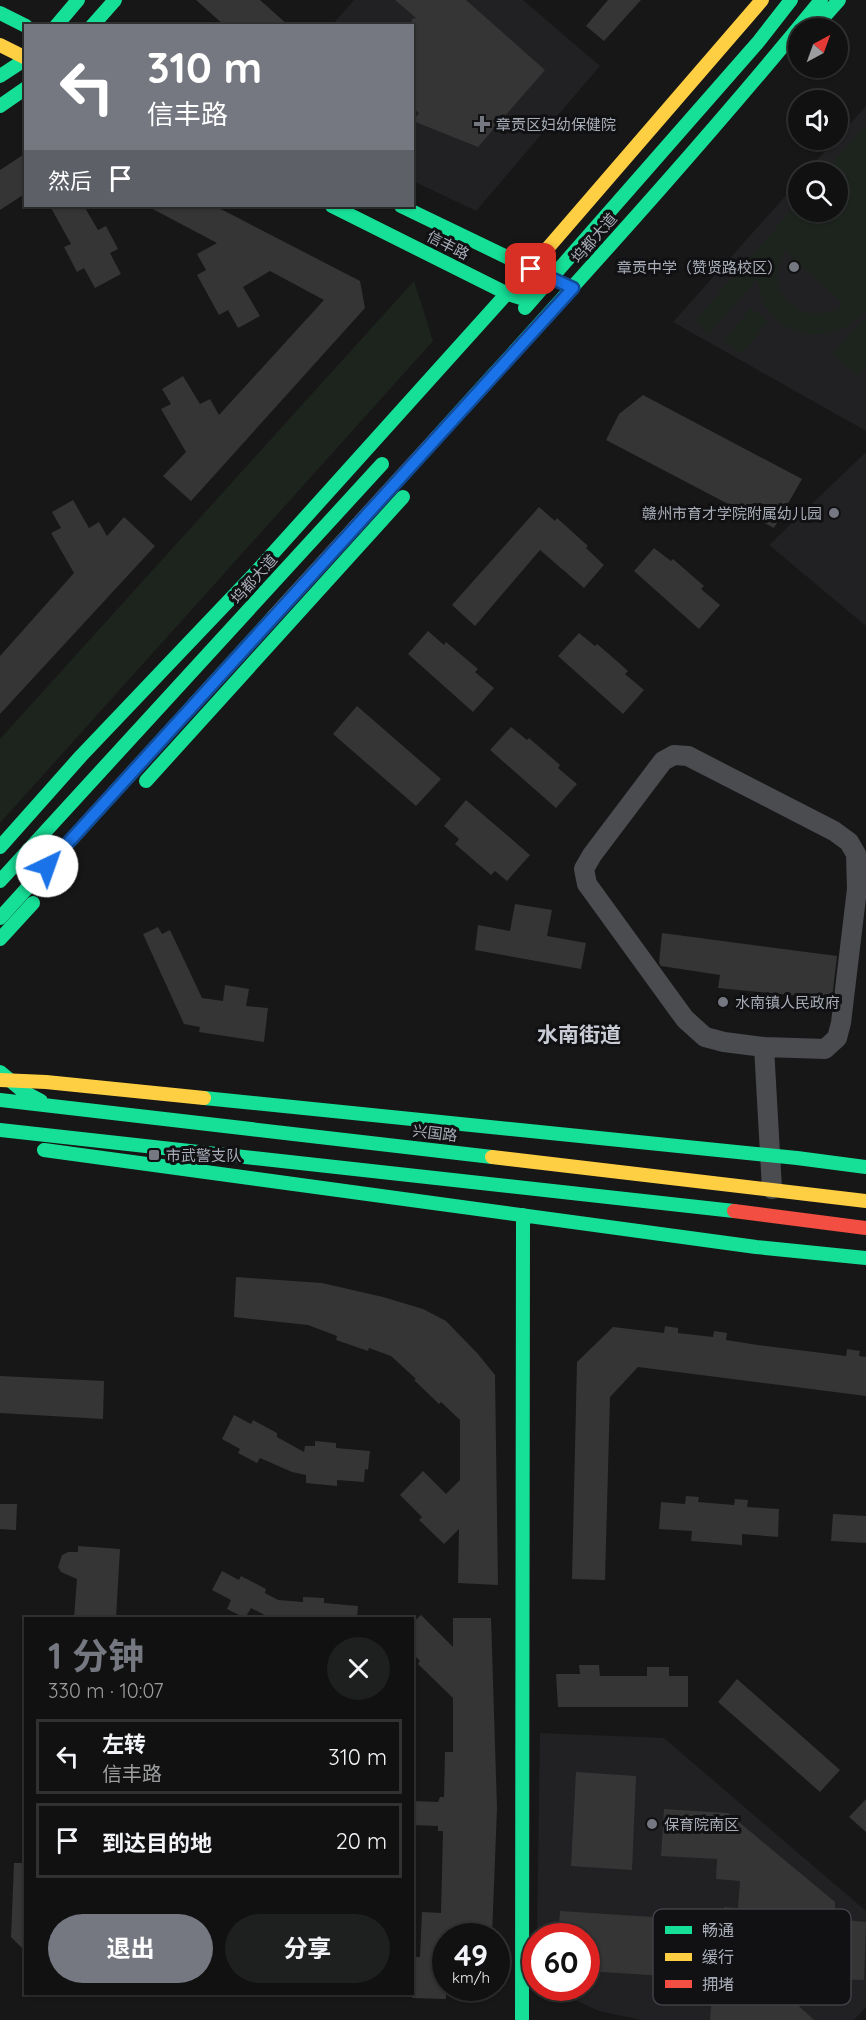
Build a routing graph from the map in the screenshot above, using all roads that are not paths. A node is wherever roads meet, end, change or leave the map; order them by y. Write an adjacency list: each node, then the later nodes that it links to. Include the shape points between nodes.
1 (78, 0): 9 (main road)
2 (115, 0): 10 (main road)
3 (762, 0): 21 (main road)
4 (791, 0): 22 (main road, 坞都大道)
5 (821, 0): 23 (main road, 坞都大道)
6 (839, 0): 8 (main road)
7 (0, 13): 11 (main road)
8 (823, 18)
9 (58, 24)
10 (94, 24)
11 (24, 25)
12 (0, 45): 13 (main road)
13 (24, 57)
14 (788, 58): 28 (main road)
15 (24, 59): 16 (main road)
16 (0, 76)
17 (24, 89): 18 (main road)
18 (0, 106)
19 (334, 207): 24 (main road, 信丰路)
20 (403, 207): 21 (main road, 信丰路)
21 (531, 269): 22 (main road, 信丰路); 24 (main road)
22 (551, 279): 23 (main road, 信丰路); 25 (main road, 坞都大道)
23 (573, 288): 26 (main road, 坞都大道)
24 (508, 294): 25 (main road, 信丰路); 32 (main road, via 257,572)
25 (531, 301): 26 (main road, 信丰路); 27 (main road, 坞都大道)
26 (552, 309): 35 (main road, 坞都大道)
27 (515, 319)
28 (473, 418)
29 (394, 450): 33 (main road, 坞都大道)
30 (410, 489): 31 (main road)
31 (138, 788)
32 (0, 847)
33 (0, 881)
34 (41, 894): 36 (main road)
35 (0, 918)
36 (0, 939)
37 (764, 1047): 37 (street, via 825,1049 837,1038 857,889 856,854 849,842 834,831 688,756 674,755 663,761 592,855 584,869 587,884 691,1025 705,1037); 43 (street)
38 (3, 1078): 40 (main road); 43 (main road)
39 (0, 1100): 40 (main road, 兴国路)
40 (54, 1105): 45 (main road, 兴国路)
41 (0, 1130): 48 (main road)
42 (34, 1149): 47 (main road)
43 (770, 1155): 44 (main road); 45 (street)
44 (866, 1167)
45 (772, 1190): 46 (main road, 兴国路)
46 (866, 1201)
47 (523, 1215): 49 (main road); 50 (main road)
48 (866, 1227)
49 (866, 1258)
50 (522, 2020)

